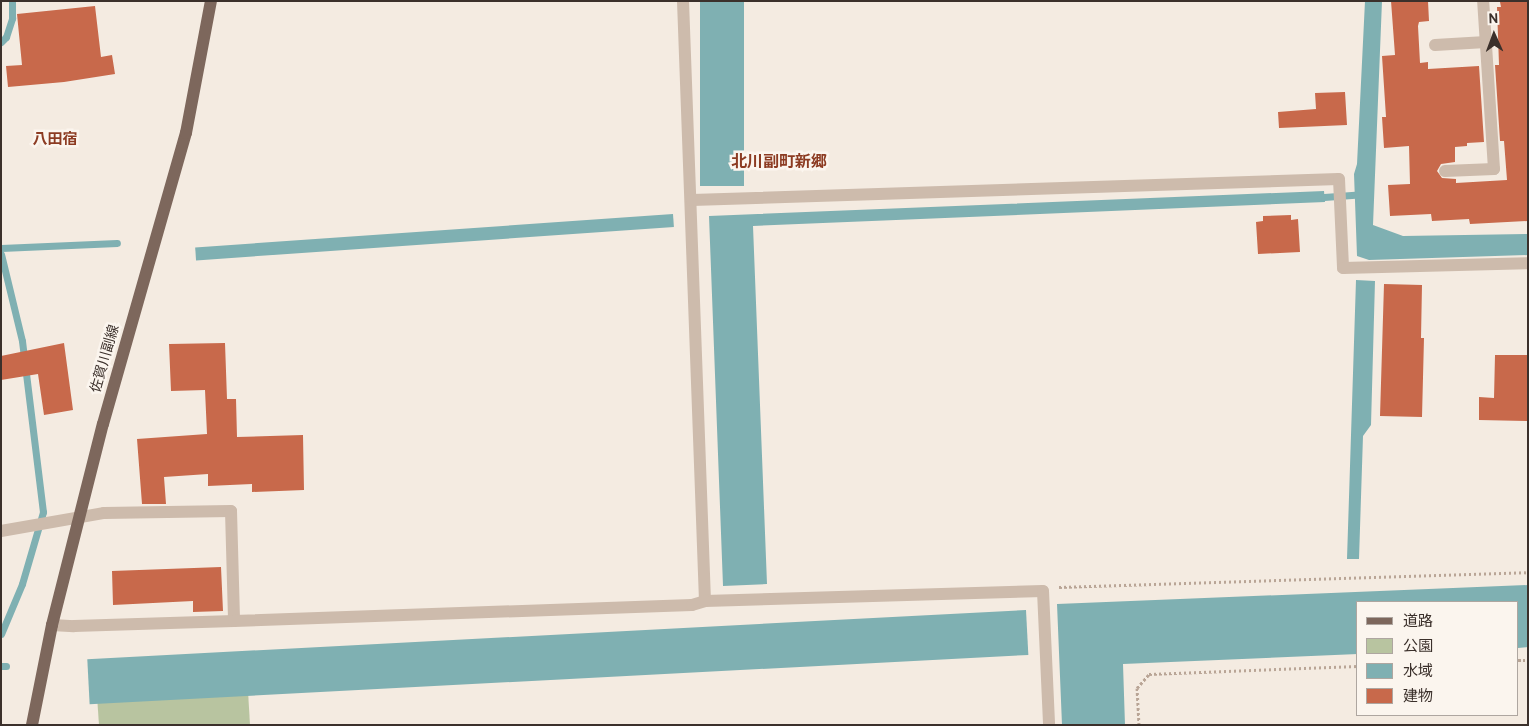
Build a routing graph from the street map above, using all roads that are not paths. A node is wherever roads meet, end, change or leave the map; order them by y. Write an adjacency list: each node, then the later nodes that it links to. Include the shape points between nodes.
1 (211, 1): 9 (main road, 佐賀川副線, via 186,133 103,424)
2 (683, 1): 7 (street)
3 (1484, 1): 4 (street)
4 (1486, 42): 5 (street); 6 (street, via 1494,170)
5 (1435, 45)
6 (1446, 171)
7 (692, 200): 8 (street, via 1339,179 1343,268); 11 (street)
8 (1528, 263)
9 (80, 517): 10 (street); 12 (street, via 104,513 230,511); 13 (main road, 佐賀川副線)
10 (1, 531)
11 (705, 601): 12 (street, via 692,605); 15 (street, via 1044,591)
12 (234, 621): 13 (street)
13 (52, 624): 14 (main road, 佐賀川副線)
14 (32, 725)
15 (1049, 725)

